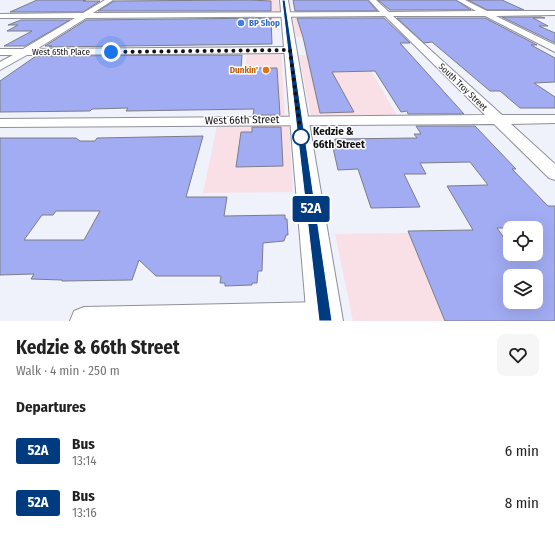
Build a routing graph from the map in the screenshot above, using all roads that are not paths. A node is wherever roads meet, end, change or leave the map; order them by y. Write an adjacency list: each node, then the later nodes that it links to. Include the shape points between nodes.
1 (110, 0): 8 (street)
2 (372, 0): 7 (street, South Troy Street)
3 (460, 0): 5 (street)
4 (285, 7): 7 (street); 8 (street); 11 (main road)
5 (485, 13): 6 (street); 7 (street); 10 (street)
6 (555, 13)
7 (386, 14): 16 (street, South Troy Street)
8 (84, 15): 9 (street); 13 (street)
9 (0, 16)
10 (555, 49)
11 (290, 50): 13 (street, West 65th Place); 17 (main road)
12 (0, 52): 13 (street, West 65th Place)
13 (24, 52): 14 (street)
14 (0, 67)
15 (555, 119): 16 (street, West 66th Street)
16 (498, 120): 17 (street, West 66th Street); 19 (street, South Troy Street)
17 (299, 121): 18 (street, West 66th Street); 20 (main road)
18 (0, 123)
19 (555, 174)
20 (325, 319): 21 (street)
21 (84, 321)

